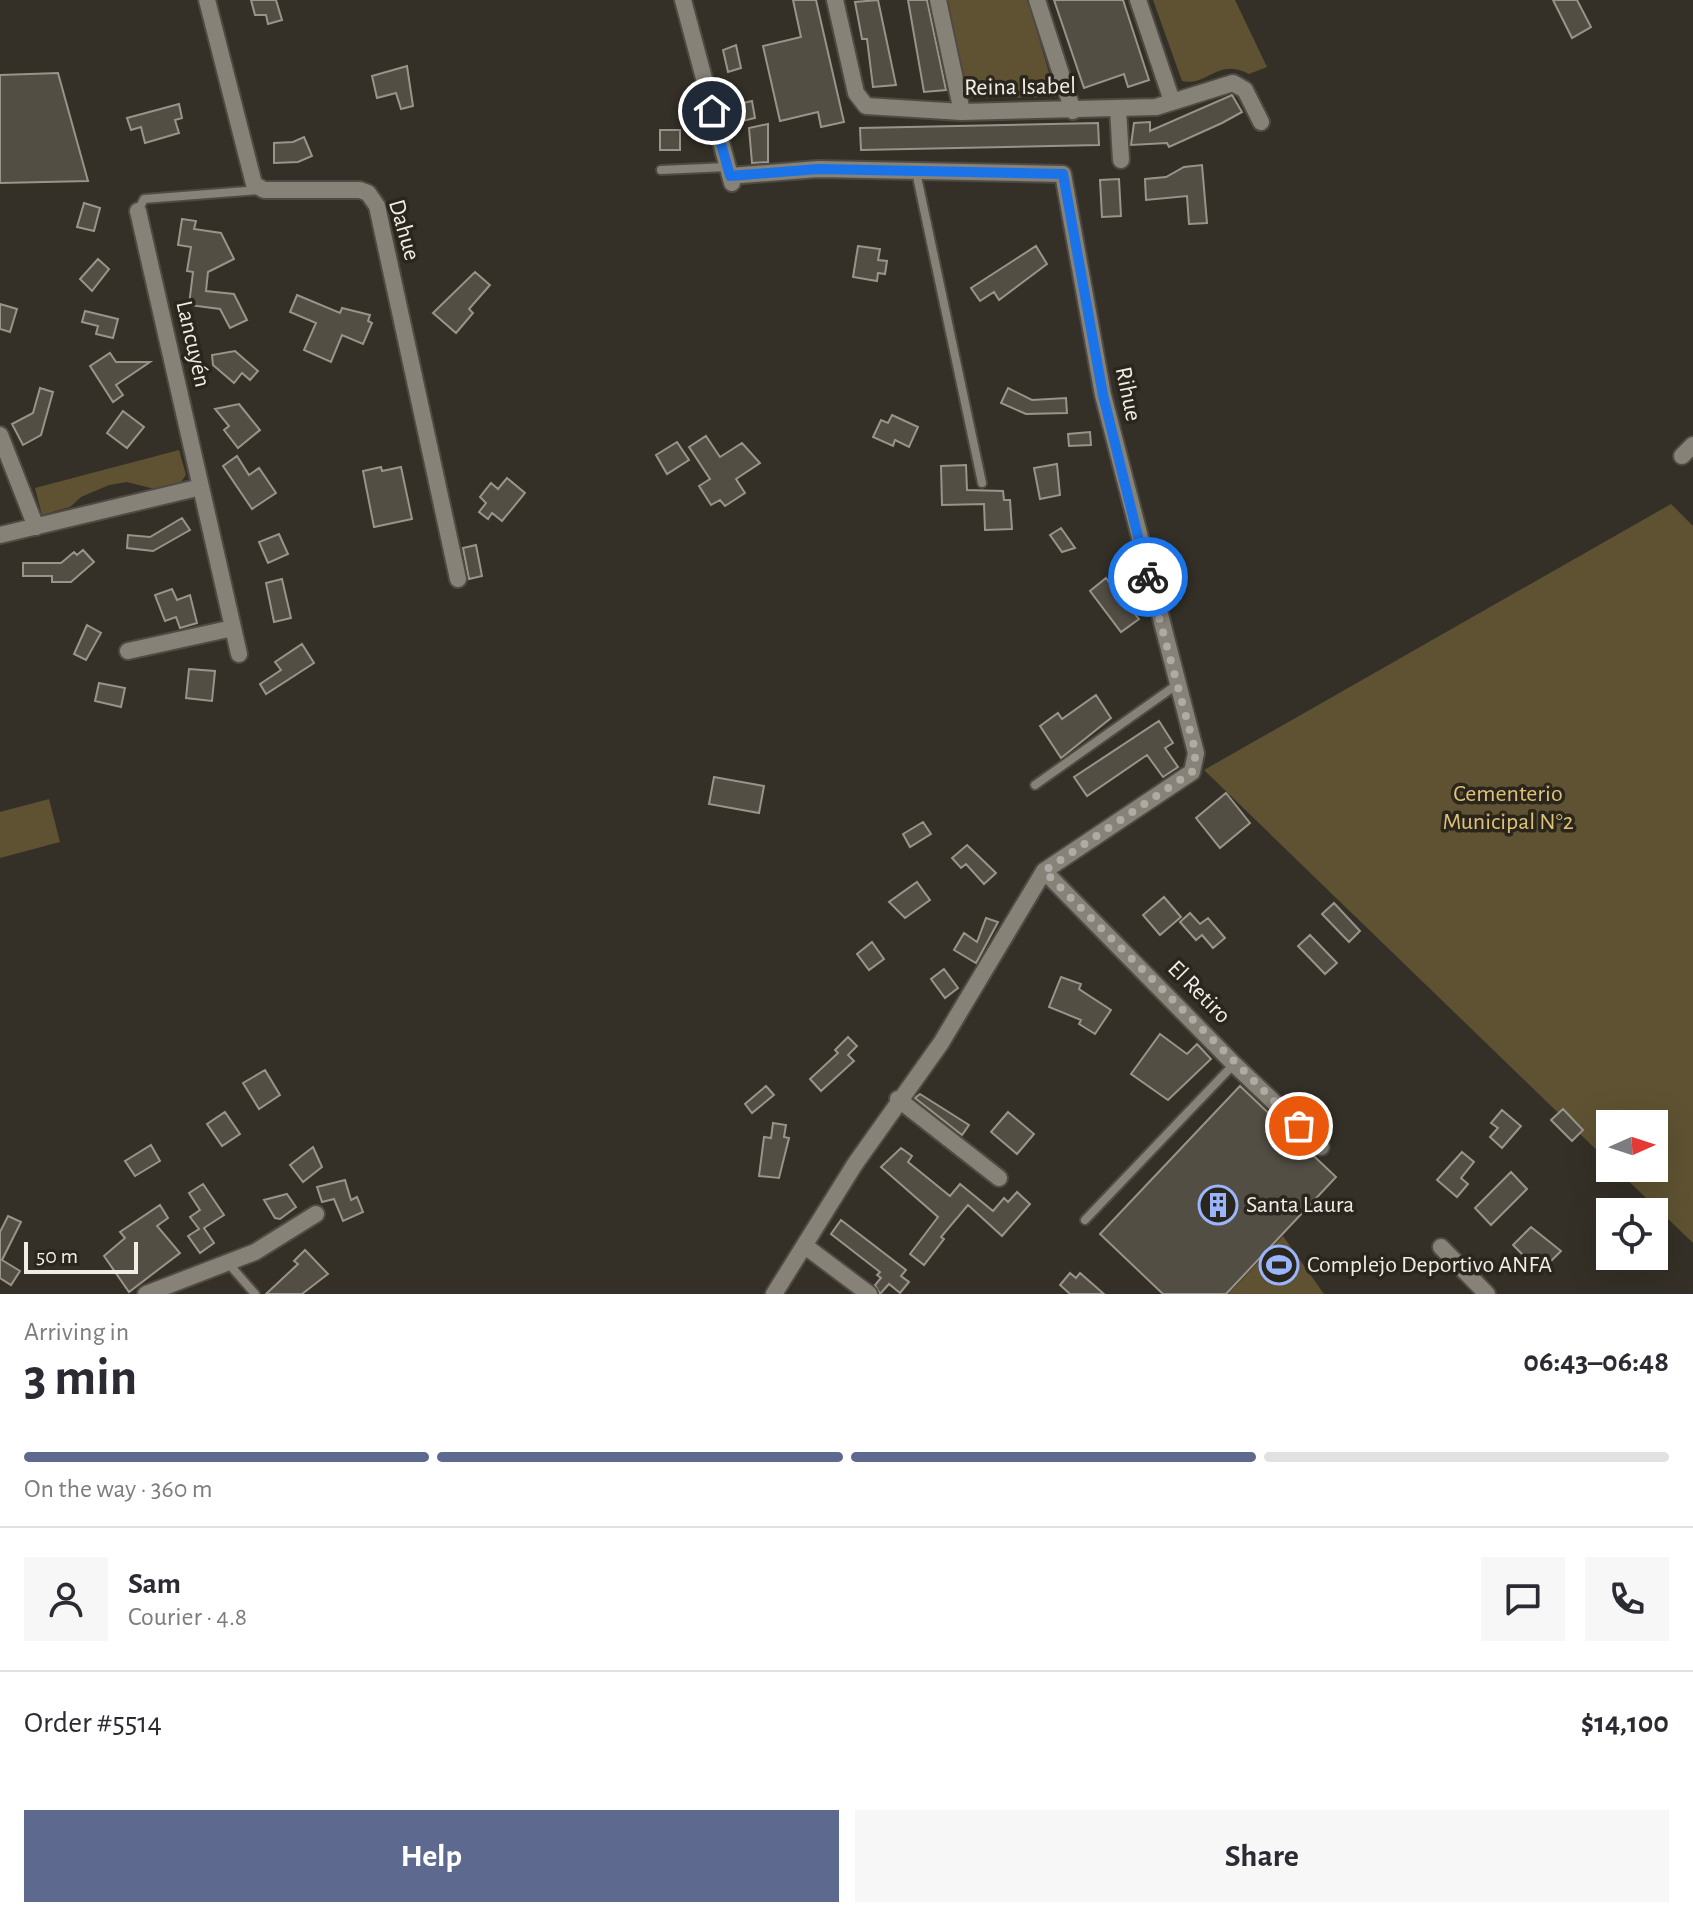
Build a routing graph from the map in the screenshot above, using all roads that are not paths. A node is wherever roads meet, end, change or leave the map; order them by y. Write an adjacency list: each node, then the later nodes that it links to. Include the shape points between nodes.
1 (207, 0): 16 (street, via 250,171 254,184)
2 (683, 0): 15 (street)
3 (835, 0): 10 (street, Reina Isabel, via 862,102 883,109)
4 (938, 0): 10 (street)
5 (1037, 0): 9 (street)
6 (1138, 0): 7 (street)
7 (1172, 101): 8 (street, Reina Isabel); 11 (street, Reina Isabel, via 1233,83 1245,90)
8 (1118, 109): 9 (street, Reina Isabel); 12 (street)
9 (1073, 111): 10 (street, Reina Isabel)
10 (962, 112)
11 (1261, 122)
12 (1121, 160)
13 (661, 170): 15 (lane)
14 (916, 171): 15 (street, Rihue, via 818,169); 19 (lane); 27 (street, Rihue, via 1063,174 1103,395)
15 (730, 175)
16 (264, 190): 17 (lane, via 144,199); 23 (street, Dahue, via 360,190 377,206)
17 (138, 211): 20 (street, Lancuyén)
18 (0, 435): 21 (street)
19 (982, 483)
20 (201, 487): 21 (street); 24 (street, Lancuyén)
21 (36, 527): 22 (street)
22 (0, 535)
23 (458, 579)
24 (233, 628): 25 (street); 26 (street, Lancuyén)
25 (128, 651)
26 (239, 654)
27 (1175, 686): 28 (lane); 29 (street, Rihue, via 1196,753 1192,772)
28 (1035, 785)
29 (1044, 871): 30 (street, El Retiro); 31 (street, via 941,1043)
30 (1234, 1064): 32 (street, El Retiro); 35 (lane)
31 (898, 1099): 33 (street); 36 (street)
32 (1321, 1147)
33 (999, 1178)
34 (316, 1214): 38 (street, via 270,1244)
35 (1085, 1220)
36 (805, 1246): 41 (street); 42 (street)
37 (1441, 1247): 43 (street)
38 (228, 1262): 39 (street); 40 (lane)
39 (146, 1294)
40 (255, 1294)
41 (774, 1294)
42 (869, 1294)
43 (1487, 1294)

